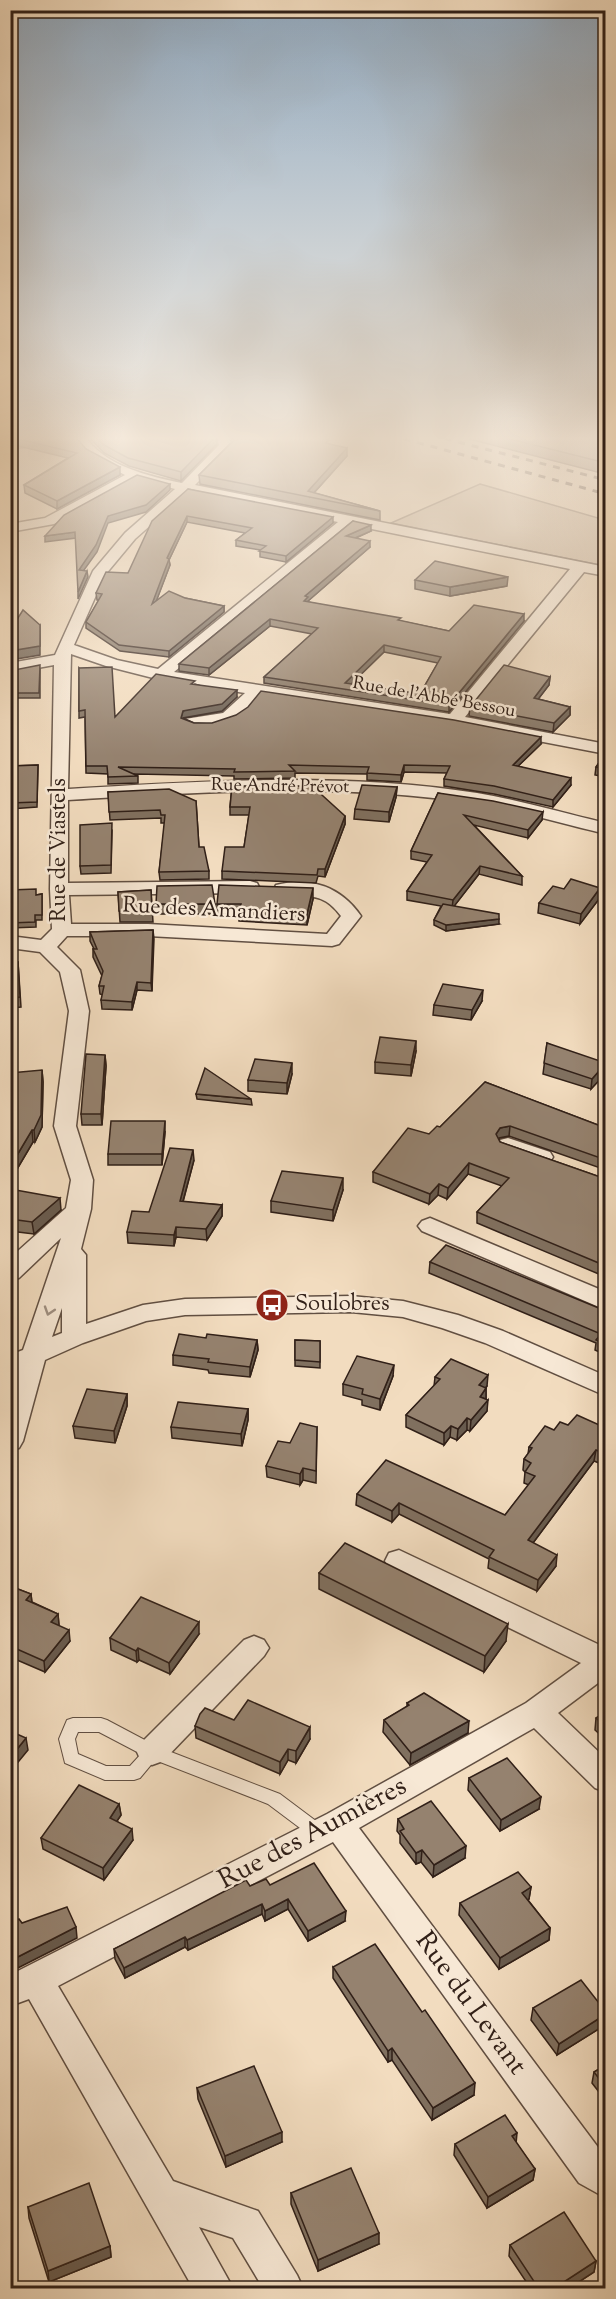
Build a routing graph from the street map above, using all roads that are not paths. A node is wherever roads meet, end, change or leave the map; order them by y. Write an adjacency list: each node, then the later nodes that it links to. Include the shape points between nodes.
1 (125, 542): 6 (street, Rue de Viastels, via 98,574)
2 (321, 542): 8 (street)
3 (458, 542): 4 (street)
4 (580, 567): 5 (street); 10 (street)
5 (606, 572)
6 (64, 653): 7 (street); 8 (street, Rue de l'Abbé Bessou, via 80,650); 13 (street, Rue de Viastels)
7 (10, 668)
8 (161, 675): 9 (street, Rue de l'Abbé Bessou)
9 (256, 690): 10 (street, Rue de l'Abbé Bessou); 11 (street, via 241,711 229,718)
10 (454, 720): 12 (street, Rue de l'Abbé Bessou)
11 (191, 723)
12 (606, 749)
13 (59, 795): 14 (street, Rue André Prévot, via 207,786 383,789 509,804); 15 (street, Rue de Viastels)
14 (606, 829)
15 (59, 889): 16 (street, Rue de Viastels); 16 (street, Rue des Amandiers, via 228,887 328,892 340,900 351,916 332,940 148,930)
16 (62, 930): 18 (street, Rue de Viastels)
17 (10, 942): 18 (street)
18 (46, 947): 21 (street, Rue de Viastels, via 70,970 79,1011 65,1126 82,1180)
19 (508, 1144): 20 (street)
20 (562, 1165)
21 (79, 1209): 23 (street, Rue de Viastels); 24 (street)
22 (430, 1226): 25 (street)
23 (74, 1236): 26 (street, Rue de Viastels); 27 (street, Rue de Viastels, one-way to 27)
24 (10, 1272)
25 (606, 1302)
26 (74, 1337): 27 (street); 29 (street, via 143,1313 185,1307 351,1304 403,1309 449,1321)
27 (34, 1354): 28 (street); 30 (street, Rue de Viastels)
28 (10, 1366)
29 (606, 1387)
30 (10, 1441)
31 (399, 1561): 33 (street)
32 (254, 1648): 35 (street)
33 (605, 1660): 34 (street, Rue des Aumières)
34 (537, 1712): 36 (street); 37 (street, Rue des Aumières)
35 (153, 1752): 35 (lane, via 101,1725 73,1725 67,1739 71,1758 105,1773 134,1773); 37 (lane, via 274,1799)
36 (606, 1779)
37 (328, 1828): 38 (street, Rue des Aumières); 39 (street, Rue du Levant, via 592,2170)
38 (23, 1985): 40 (street)
39 (606, 2180)
40 (159, 2195): 41 (street); 42 (street, via 245,2224)
41 (214, 2289)
42 (284, 2289)

